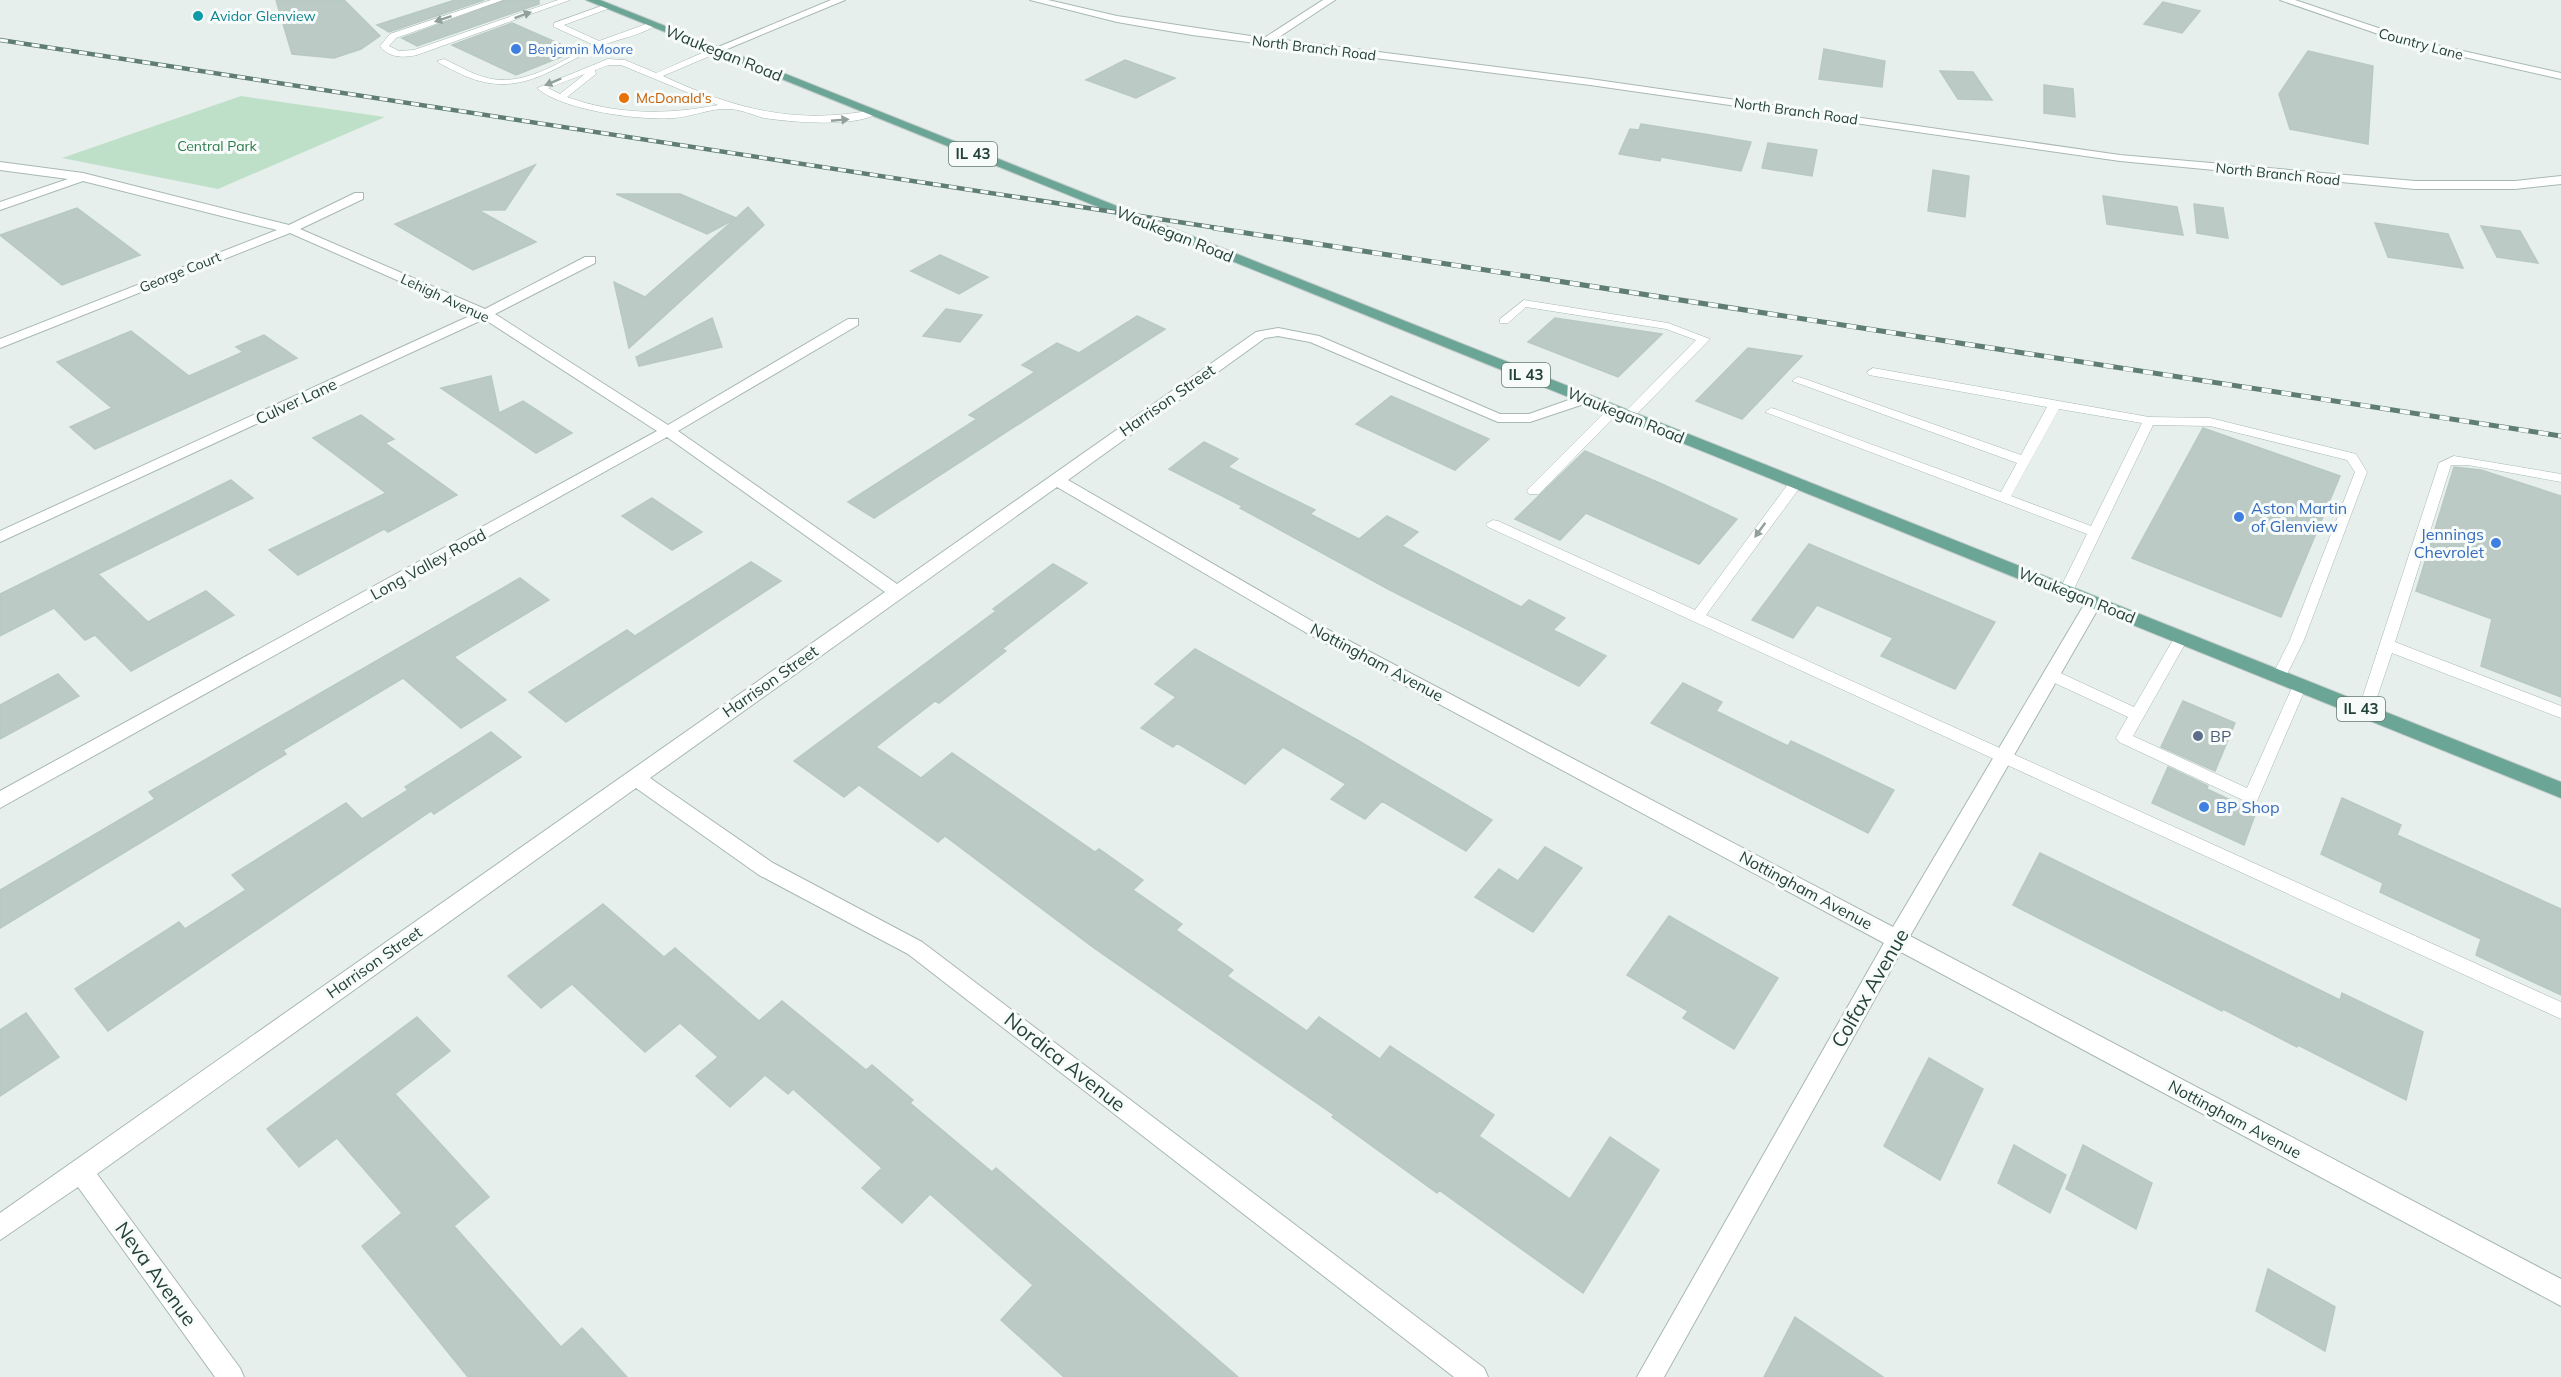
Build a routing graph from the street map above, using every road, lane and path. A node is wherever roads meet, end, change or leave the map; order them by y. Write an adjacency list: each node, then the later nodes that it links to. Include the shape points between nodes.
1 (499, 0): 2 (lane, one-way to 2, via 393,36 384,46 401,55 417,52)
2 (566, 0)
3 (591, 0): 8 (main road, Waukegan Road / IL 43)
4 (840, 0): 12 (street)
5 (1035, 0): 10 (street, North Branch Road, via 1117,19)
6 (1330, 0): 10 (street)
7 (2285, 0): 16 (street, Country Lane, via 2411,42)
8 (607, 6): 9 (main road, Waukegan Road / IL 43); 11 (lane, via 556,25)
9 (652, 25): 11 (lane); 12 (main road, Waukegan Road / IL 43)
10 (1265, 42): 22 (street, North Branch Road, via 1590,82 2120,158 2222,169 2415,185 2515,185)
11 (599, 44): 13 (lane, via 574,59 513,83 491,82)
12 (716, 50): 15 (lane); 19 (main road, Waukegan Road / IL 43)
13 (441, 61)
14 (608, 62): 15 (lane, via 622,62); 17 (lane); 17 (lane, one-way to 17, via 541,88)
15 (656, 76): 18 (lane)
16 (2561, 76)
17 (560, 98): 18 (lane, via 664,116)
18 (729, 106): 19 (lane, one-way to 19, via 786,120 850,119)
19 (873, 113): 33 (main road, Waukegan Road / IL 43)
20 (0, 166): 21 (street, Lehigh Avenue)
21 (83, 177): 24 (street); 25 (street, Lehigh Avenue)
22 (2561, 180)
23 (359, 196): 25 (street, George Court)
24 (0, 206)
25 (290, 229): 27 (street, Lehigh Avenue); 30 (street, George Court)
26 (590, 260): 27 (street, Culver Lane)
27 (485, 314): 38 (street, Lehigh Avenue); 47 (street, Culver Lane)
28 (1504, 321): 36 (lane, via 1524,303 1668,326 1704,339)
29 (852, 322): 38 (street, Long Valley Road)
30 (0, 344)
31 (1873, 372): 34 (lane)
32 (1798, 381): 39 (lane)
33 (1585, 399): 36 (main road, Waukegan Road / IL 43); 41 (street, Harrison Street, via 1530,418 1498,418 1314,339 1278,332 1261,335 1246,344)
34 (2055, 404): 37 (lane); 39 (lane)
35 (1772, 412): 44 (lane)
36 (1621, 413): 42 (main road, Waukegan Road / IL 43); 43 (lane)
37 (2149, 421): 46 (lane); 55 (lane, via 2210,422 2352,457 2361,472 2297,640)
38 (668, 431): 49 (street, Lehigh Avenue); 63 (street, Long Valley Road)
39 (2024, 461): 44 (lane)
40 (2561, 477): 53 (lane, via 2461,460 2445,463)
41 (1055, 479): 49 (street, Harrison Street); 64 (street, Nottingham Avenue, via 1311,628)
42 (1796, 483): 48 (main road, Waukegan Road / IL 43); 51 (lane, one-way to 51)
43 (1534, 491)
44 (2004, 498): 46 (lane)
45 (1492, 524): 51 (lane)
46 (2095, 532): 48 (lane)
47 (0, 537)
48 (2066, 591): 50 (main road, Waukegan Road / IL 43)
49 (896, 592): 61 (street, Harrison Street)
50 (2094, 602): 52 (main road, Waukegan Road / IL 43); 54 (street, Colfax Avenue)
51 (1697, 617): 60 (lane)
52 (2182, 637): 55 (main road, Waukegan Road / IL 43); 59 (lane)
53 (2387, 645): 57 (lane); 58 (lane)
54 (2051, 675): 59 (lane); 60 (street, Colfax Avenue)
55 (2279, 676): 56 (main road, Waukegan Road / IL 43)
56 (2300, 685): 57 (main road, Waukegan Road / IL 43); 59 (lane, via 2251,797 2124,738)
57 (2366, 711): 62 (main road, Waukegan Road / IL 43)
58 (2561, 712)
59 (2138, 715)
60 (2003, 757): 64 (street, Colfax Avenue); 65 (lane)
61 (635, 777): 66 (street, Harrison Street); 70 (street, Nordica Avenue, via 729,846 915,948)
62 (2561, 790)
63 (0, 800)
64 (1898, 938): 68 (street, Nottingham Avenue); 71 (street, Colfax Avenue)
65 (2561, 1011)
66 (80, 1171): 67 (street, Harrison Street); 69 (street, Neva Avenue)
67 (0, 1228)
68 (2561, 1293)
69 (231, 1377)
70 (1475, 1377)
71 (1650, 1377)

